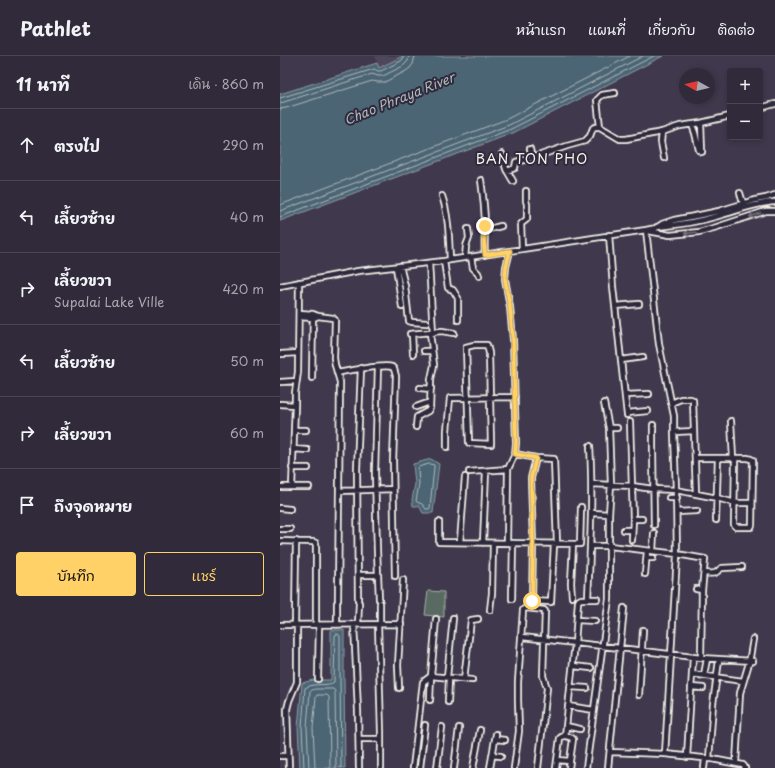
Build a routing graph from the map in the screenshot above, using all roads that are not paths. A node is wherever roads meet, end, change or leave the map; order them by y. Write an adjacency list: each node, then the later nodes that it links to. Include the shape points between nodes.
1 (615, 93): 7 (street, via 602,95 597,100)
2 (775, 104): 3 (street)
3 (763, 107)
4 (727, 117): 5 (street)
5 (701, 123): 6 (street); 6 (street, via 700,151)
6 (692, 125): 8 (street)
7 (600, 127): 8 (street, via 620,139); 11 (street, via 595,126 585,141)
8 (662, 132): 12 (street)
9 (530, 149): 11 (street)
10 (502, 154): 13 (street)
11 (532, 158): 13 (street, via 516,162 514,168)
12 (664, 158)
13 (507, 171): 15 (street)
14 (481, 180): 27 (street)
15 (513, 181)
16 (526, 191): 30 (street, via 527,214 526,220 521,224)
17 (740, 193): 21 (street)
18 (775, 195): 21 (street)
19 (442, 196): 35 (street)
20 (775, 202): 21 (street)
21 (744, 205): 22 (street)
22 (731, 210): 25 (street, via 674,220); 25 (street, via 726,214 702,220)
23 (775, 211): 28 (street, one-way to 28, via 766,211 699,232 670,235)
24 (501, 226): 27 (street)
25 (656, 228): 28 (street)
26 (468, 230): 34 (street)
27 (485, 230): 32 (street)
28 (646, 230): 29 (street); 73 (street, via 659,344)
29 (609, 235): 30 (street); 43 (street)
30 (522, 249): 31 (street)
31 (510, 251): 32 (street); 68 (street, via 505,279 513,340)
32 (485, 255): 33 (street)
33 (471, 257): 34 (street); 39 (street, via 472,268)
34 (465, 258): 35 (street)
35 (450, 260): 36 (street)
36 (444, 261): 37 (street); 47 (street, via 448,288 458,298)
37 (429, 263): 38 (street); 49 (street)
38 (398, 267): 40 (street, via 358,271); 44 (street); 48 (street, via 405,286 409,321)
39 (479, 276)
40 (299, 282): 41 (street); 45 (street)
41 (280, 286)
42 (639, 304): 43 (street)
43 (615, 306): 57 (street)
44 (402, 307)
45 (299, 315): 46 (street); 54 (street)
46 (315, 316): 60 (street, via 335,320 334,358); 61 (street)
47 (458, 320)
48 (427, 323)
49 (431, 333): 50 (street); 52 (street); 55 (street, via 411,334)
50 (454, 333)
51 (424, 351): 52 (street)
52 (432, 351): 65 (street, via 434,365)
53 (281, 354): 54 (street)
54 (298, 354): 62 (street, via 298,372)
55 (413, 354)
56 (643, 357): 57 (street)
57 (621, 360): 67 (street)
58 (378, 367): 59 (street); 109 (street, via 390,367 395,372); 112 (street)
59 (361, 368): 60 (street); 111 (street)
60 (337, 373): 114 (street, via 340,382)
61 (312, 378)
62 (294, 381): 63 (street); 75 (street)
63 (280, 382)
64 (420, 388): 65 (street)
65 (431, 389): 71 (street)
66 (649, 394): 67 (street)
67 (625, 395): 77 (street, via 627,414)
68 (515, 397): 70 (street); 92 (street)
69 (468, 398): 70 (street); 70 (street, via 469,443 492,444); 70 (street, via 466,347 474,345 487,345); 89 (street, via 450,398)
70 (490, 398)
71 (430, 402): 76 (street); 81 (street, via 429,410 417,417)
72 (604, 403): 82 (street)
73 (671, 403): 86 (street, via 681,399 693,399); 87 (street)
74 (280, 404): 75 (street)
75 (295, 405): 84 (street)
76 (416, 407)
77 (648, 411)
78 (731, 421): 96 (street)
79 (630, 422): 105 (street)
80 (653, 425): 110 (street)
81 (416, 427)
82 (609, 428): 83 (street); 104 (street)
83 (617, 428)
84 (294, 430): 85 (street); 90 (street)
85 (306, 430)
86 (694, 431): 87 (street); 94 (street)
87 (674, 432): 113 (street)
88 (590, 446): 103 (street)
89 (448, 447)
90 (293, 449): 91 (street); 97 (street)
91 (307, 450)
92 (515, 454): 93 (street); 99 (street)
93 (536, 458): 146 (street, via 531,478); 147 (street, via 554,459)
94 (695, 458): 95 (street); 115 (street)
95 (718, 458): 96 (street); 118 (street)
96 (734, 459): 119 (street); 120 (street, via 753,460)
97 (292, 468): 98 (street); 107 (street)
98 (308, 468)
99 (508, 469): 100 (street); 144 (street)
100 (486, 471): 101 (street); 142 (street)
101 (469, 472)
102 (465, 477): 141 (street)
103 (592, 484): 104 (street); 126 (street)
104 (611, 484): 105 (street); 127 (street)
105 (632, 486): 110 (street); 128 (street)
106 (280, 487): 107 (street)
107 (292, 487): 108 (street)
108 (309, 487)
109 (393, 489): 112 (street); 161 (street)
110 (653, 489): 113 (street); 132 (street)
111 (358, 490): 112 (street); 114 (street); 159 (street)
112 (375, 490): 160 (street)
113 (676, 490): 115 (street); 117 (street)
114 (339, 491): 182 (street)
115 (696, 494): 118 (street)
116 (669, 498): 117 (street)
117 (676, 498): 124 (street)
118 (717, 498): 119 (street); 130 (street)
119 (735, 503): 120 (street); 120 (street, via 734,526 751,527)
120 (752, 504)
121 (581, 507): 148 (street, via 580,544)
122 (280, 508): 123 (street)
123 (290, 509)
124 (677, 512): 125 (street); 153 (street)
125 (697, 512)
126 (592, 513): 127 (street); 149 (street)
127 (610, 514): 150 (street)
128 (633, 519): 129 (street); 136 (street)
129 (642, 519)
130 (716, 520)
131 (439, 522): 141 (street, via 439,542)
132 (654, 525)
133 (280, 529): 134 (street)
134 (290, 529)
135 (624, 530): 136 (street)
136 (632, 530): 138 (street)
137 (654, 533): 152 (street)
138 (632, 540)
139 (280, 541): 140 (street)
140 (296, 541): 180 (street); 181 (street, via 313,542 317,545)
141 (460, 542): 142 (street)
142 (483, 543): 143 (street)
143 (493, 543): 144 (street); 170 (street)
144 (507, 543): 145 (street)
145 (513, 543): 146 (street); 166 (street)
146 (533, 543): 147 (street); 147 (street, via 532,601 551,602)
147 (555, 544): 148 (street)
148 (573, 544): 165 (street)
149 (590, 546): 150 (street); 167 (street)
150 (610, 546): 151 (street); 188 (street, via 609,598)
151 (647, 551): 152 (street); 154 (street)
152 (653, 551): 153 (street)
153 (677, 554): 157 (street, via 705,559); 191 (street)
154 (646, 558): 155 (street); 158 (street)
155 (654, 558)
156 (742, 567): 157 (street, via 722,568 714,574)
157 (704, 573): 164 (street)
158 (645, 574)
159 (358, 575): 160 (street); 176 (street, via 359,602)
160 (378, 575): 177 (street)
161 (395, 576)
162 (403, 580): 178 (street)
163 (696, 589): 164 (street)
164 (702, 590): 193 (street)
165 (572, 598)
166 (512, 599)
167 (588, 600): 168 (street); 174 (street, via 579,600)
168 (597, 600)
169 (624, 608): 189 (street)
170 (490, 610)
171 (453, 618): 202 (street)
172 (436, 619): 201 (street)
173 (478, 619): 205 (street, via 471,620)
174 (577, 620): 175 (street); 187 (street)
175 (595, 621)
176 (356, 624): 177 (street); 182 (street); 225 (street)
177 (379, 624): 178 (street); 226 (street)
178 (400, 624): 210 (street)
179 (280, 625): 180 (street)
180 (296, 625): 181 (street); 232 (street, via 297,682 287,709)
181 (318, 625): 182 (street); 204 (street)
182 (337, 625)
183 (643, 630): 190 (street)
184 (522, 637): 186 (street); 186 (street, via 524,609 544,610); 248 (street, via 518,688 519,731)
185 (753, 639): 196 (street)
186 (544, 640): 187 (street); 249 (street, via 543,676 547,688)
187 (575, 643): 188 (street); 197 (street)
188 (603, 646): 189 (street); 217 (street)
189 (620, 648): 190 (street); 228 (street)
190 (642, 651): 191 (street); 213 (street)
191 (670, 655): 192 (street); 229 (street)
192 (693, 657): 193 (street); 199 (street)
193 (701, 658): 194 (street)
194 (707, 659): 195 (street); 200 (street)
195 (719, 660): 196 (street); 203 (street)
196 (751, 661): 207 (street)
197 (573, 666): 198 (street); 208 (street)
198 (591, 668)
199 (692, 674): 200 (street); 209 (street)
200 (704, 675): 203 (street)
201 (430, 676): 202 (street); 214 (street); 242 (street, via 423,682)
202 (448, 677): 205 (street); 215 (street)
203 (716, 677): 207 (street); 235 (street)
204 (318, 679)
205 (464, 679): 206 (street)
206 (472, 680)
207 (743, 681): 238 (street, via 739,698)
208 (570, 687): 211 (street); 216 (street)
209 (691, 687): 212 (street); 234 (street)
210 (399, 688)
211 (587, 688)
212 (703, 688)
213 (639, 695)
214 (430, 700)
215 (448, 702)
216 (568, 706): 217 (street); 219 (street)
217 (594, 710): 252 (street)
218 (425, 725): 243 (street)
219 (566, 726): 222 (street); 224 (street)
220 (442, 728): 244 (street)
221 (459, 728): 245 (street)
222 (580, 728)
223 (480, 730): 246 (street)
224 (564, 736): 236 (street, via 560,738); 237 (street, via 573,739)
225 (359, 739): 226 (street); 240 (street)
226 (381, 739): 241 (street)
227 (505, 740): 230 (street, via 495,737)
228 (610, 752): 229 (street); 253 (street)
229 (665, 754): 234 (street)
230 (492, 755): 233 (street); 247 (street)
231 (280, 756): 232 (street)
232 (288, 756): 239 (street)
233 (501, 756)
234 (687, 757): 235 (street)
235 (707, 759): 238 (street); 254 (street)
236 (557, 760): 237 (street); 250 (street)
237 (570, 761): 251 (street)
238 (736, 763): 255 (street)
239 (289, 768)
240 (359, 768)
241 (380, 768)
242 (413, 768)
243 (420, 768)
244 (437, 768)
245 (454, 768)
246 (473, 768)
247 (490, 768)
248 (514, 768)
249 (538, 768)
250 (556, 768)
251 (569, 768)
252 (586, 768)
253 (608, 768)
254 (704, 768)
255 (745, 768)

